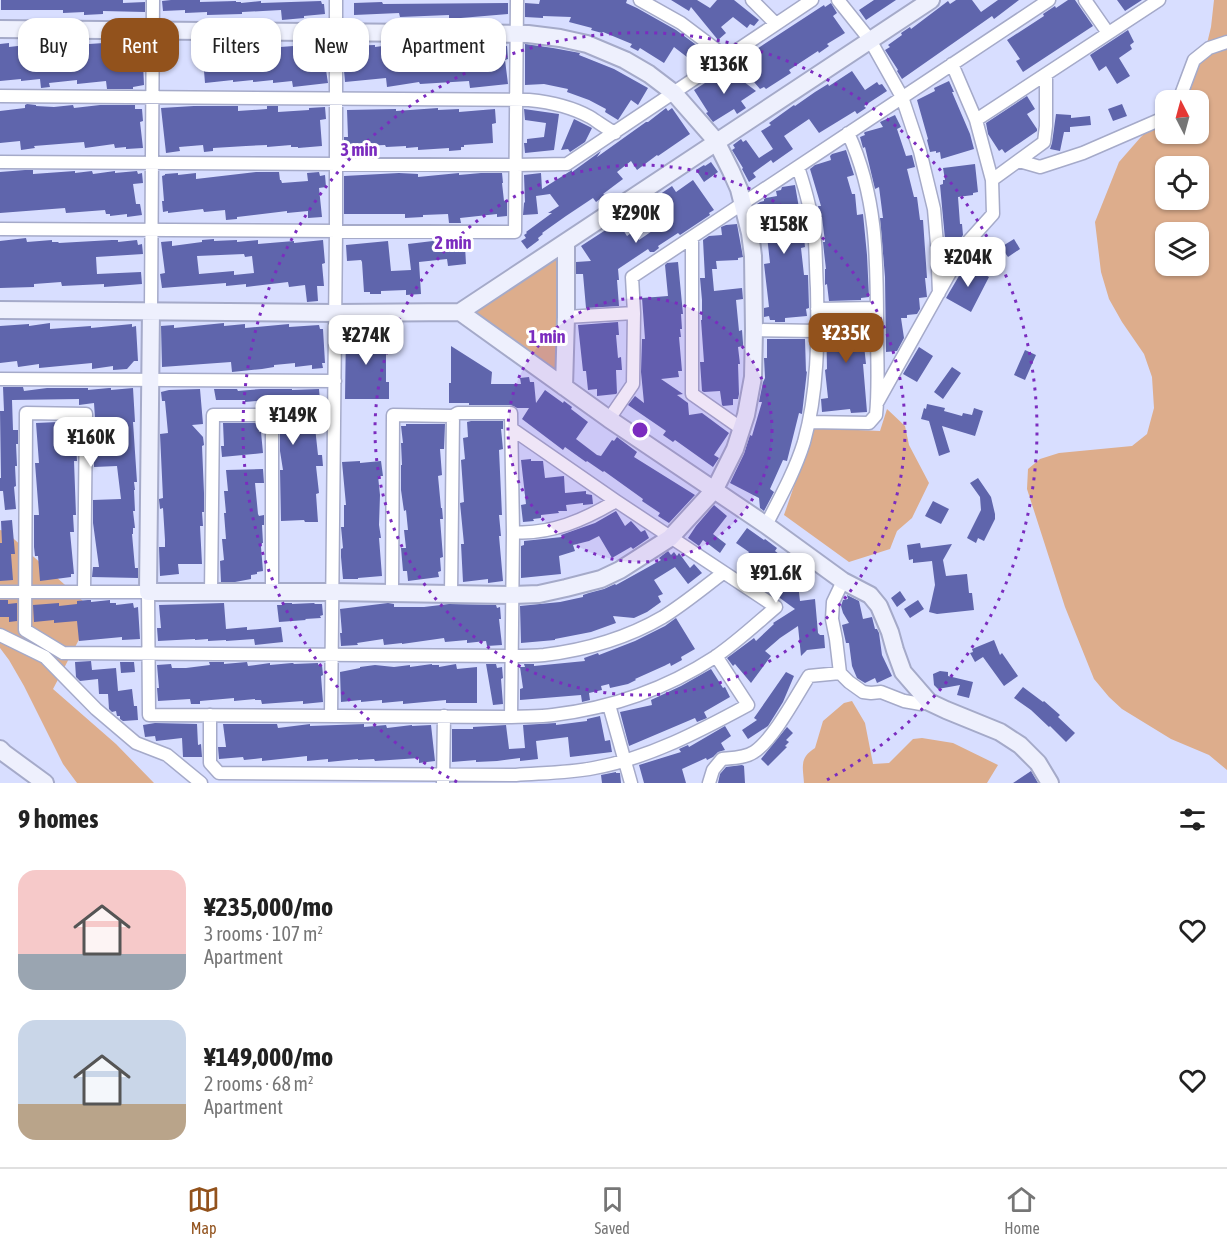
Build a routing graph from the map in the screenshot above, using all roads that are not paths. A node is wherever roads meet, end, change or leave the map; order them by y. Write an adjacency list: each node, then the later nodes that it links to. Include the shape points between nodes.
1 (153, 0): 12 (street)
2 (336, 0): 13 (street)
3 (517, 0): 20 (street)
4 (640, 0): 24 (street, via 681,23)
5 (752, 0): 14 (street)
6 (812, 0): 14 (street)
7 (838, 0): 22 (street)
8 (931, 0): 22 (street)
9 (1048, 0): 25 (street)
10 (1085, 0): 21 (street)
11 (1159, 0): 21 (street)
12 (154, 18)
13 (336, 18)
14 (776, 24): 24 (street)
15 (0, 29): 16 (street)
16 (101, 30)
17 (179, 30): 18 (street)
18 (293, 32)
19 (369, 32): 20 (street)
20 (516, 33): 30 (street, via 587,44 650,74); 35 (street)
21 (1108, 33): 28 (street)
22 (870, 40): 32 (street); 40 (street)
23 (1227, 42): 29 (street, via 1209,48 1194,60)
24 (726, 57): 30 (street)
25 (952, 64): 32 (street); 36 (street)
26 (154, 72): 33 (street)
27 (336, 72): 34 (street)
28 (1046, 75): 36 (street); 41 (street, via 1044,142)
29 (1183, 90)
30 (674, 93): 38 (street); 40 (street)
31 (0, 96): 33 (street)
32 (902, 97): 39 (street); 54 (street, via 934,209)
33 (154, 98): 34 (street); 43 (street)
34 (336, 99): 35 (street); 44 (street)
35 (517, 100): 38 (street, via 578,112); 45 (street)
36 (976, 120): 47 (street)
37 (1155, 122): 41 (street, via 1040,167)
38 (615, 133): 45 (street, via 567,164)
39 (848, 133): 46 (street); 55 (street, via 872,209)
40 (716, 141): 48 (street); 53 (street)
41 (1019, 161): 47 (street)
42 (0, 162): 43 (street)
43 (152, 164): 44 (street); 50 (street)
44 (336, 164): 45 (street); 51 (street)
45 (516, 165): 51 (street, via 515,232)
46 (798, 167): 48 (street); 56 (street, via 815,241)
47 (992, 180): 54 (street, via 993,214 966,244)
48 (743, 202): 52 (street); 63 (street, via 753,256)
49 (0, 229): 50 (street)
50 (152, 230): 51 (street); 58 (street)
51 (336, 231): 60 (street)
52 (692, 237): 61 (street, via 632,277); 74 (street, via 692,394)
53 (566, 243): 59 (street); 62 (street)
54 (939, 294): 69 (street)
55 (877, 308): 56 (street); 69 (street)
56 (817, 309): 64 (street)
57 (0, 310): 58 (street)
58 (151, 311): 60 (street); 66 (street)
59 (460, 312): 60 (street); 68 (street)
60 (335, 313): 67 (street)
61 (634, 313): 62 (street); 71 (street, via 633,384)
62 (566, 317): 68 (street)
63 (754, 330): 64 (street); 74 (street, via 750,395)
64 (818, 331): 72 (street)
65 (0, 379): 66 (street)
66 (150, 381): 67 (street); 85 (street)
67 (335, 381): 87 (street)
68 (564, 387): 71 (street)
69 (877, 403): 72 (street, via 876,415 869,423)
70 (453, 416): 73 (street, via 511,413); 89 (street, via 393,415); 90 (street)
71 (609, 419): 75 (street)
72 (809, 422): 77 (street, via 787,484)
73 (512, 429): 76 (street); 78 (street)
74 (742, 429): 75 (street)
75 (715, 489): 77 (street); 79 (street)
76 (616, 501): 78 (street, via 579,521 553,529); 79 (street)
77 (766, 525): 81 (street)
78 (513, 532): 91 (street)
79 (670, 538): 80 (street); 91 (street, via 601,579 539,594)
80 (723, 573): 95 (street, via 662,617 614,639 544,655); 96 (street, via 776,608)
81 (843, 581): 97 (street, via 833,602 832,619); 98 (street, via 870,594 879,606 903,672)
82 (84, 591): 84 (street); 84 (street, via 86,414 26,413); 85 (street)
83 (0, 592): 84 (street)
84 (25, 592): 93 (street, via 25,630 63,653)
85 (148, 592): 86 (street); 93 (street)
86 (211, 592): 88 (street); 88 (street, via 213,415 272,415)
87 (332, 592): 88 (street); 89 (street); 94 (street)
88 (272, 593)
89 (392, 593): 90 (street)
90 (451, 594): 91 (street)
91 (513, 595): 95 (street)
92 (0, 635): 108 (street, via 45,657 136,743 167,755)
93 (149, 654): 94 (street); 100 (street, via 148,715)
94 (332, 655): 95 (street); 101 (street)
95 (512, 656): 103 (street)
96 (716, 656): 99 (street, via 647,692); 105 (street, via 748,705 675,742)
97 (840, 673): 98 (street, via 863,692 880,692 921,704); 110 (street, via 809,676 760,747 741,757 722,759)
98 (929, 702): 111 (street, via 1000,732 1020,745)
99 (609, 705): 103 (street, via 550,716); 105 (street)
100 (210, 715): 101 (street); 106 (street, via 210,763 219,773)
101 (331, 715): 102 (street)
102 (444, 716): 103 (street); 106 (street)
103 (512, 717)
104 (0, 749): 107 (street)
105 (625, 760): 106 (street, via 551,773); 109 (street)
106 (443, 779)
107 (45, 783)
108 (201, 783)
109 (631, 783)
110 (709, 783)
111 (1050, 783)

